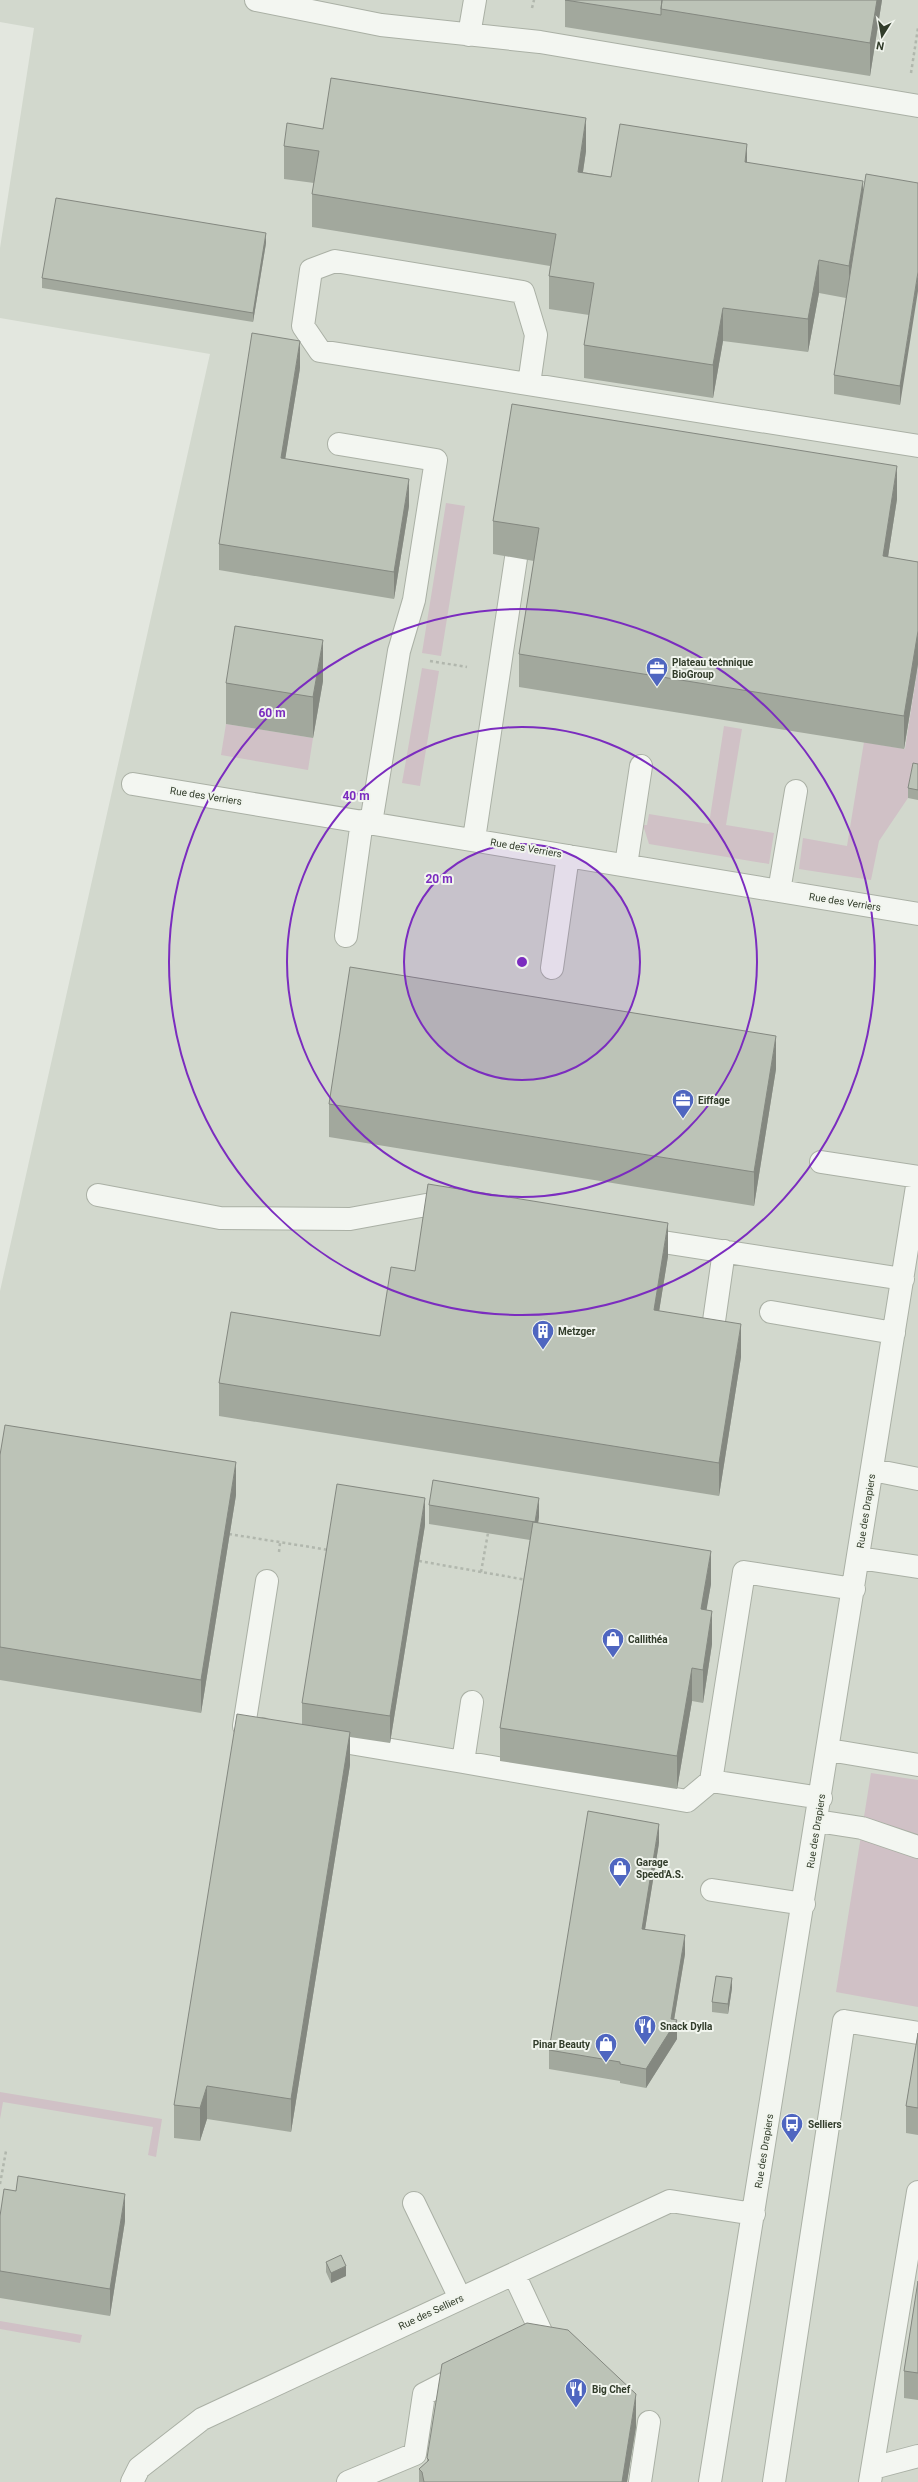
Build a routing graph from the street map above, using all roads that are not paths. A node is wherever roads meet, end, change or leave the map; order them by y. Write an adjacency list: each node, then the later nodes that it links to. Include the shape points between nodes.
1 (256, 0): 3 (street, via 381,25)
2 (475, 0): 3 (street)
3 (469, 35): 4 (street, via 540,42)
4 (918, 106)
5 (529, 384): 5 (street, via 536,335 523,292 335,260 311,270 303,326 320,351); 7 (street)
6 (339, 444): 12 (street, via 436,460 414,600 398,656)
7 (918, 446)
8 (516, 558): 13 (street)
9 (641, 766): 15 (street)
10 (134, 784): 12 (street, Rue des Verriers)
11 (796, 791): 16 (street)
12 (367, 822): 13 (street, Rue des Verriers); 18 (street)
13 (474, 839): 14 (street, Rue des Verriers)
14 (568, 856): 15 (street, Rue des Verriers); 19 (street)
15 (626, 865): 16 (street, Rue des Verriers)
16 (779, 891): 17 (street, Rue des Verriers)
17 (918, 914)
18 (346, 936)
19 (552, 968)
20 (821, 1162): 21 (street)
21 (918, 1177)
22 (918, 1180): 27 (street, Rue des Drapiers)
23 (98, 1195): 24 (street, via 220,1218 350,1219 426,1205)
24 (473, 1212)
25 (614, 1234): 26 (street)
26 (724, 1251): 27 (street); 29 (street)
27 (903, 1279): 30 (street, Rue des Drapiers)
28 (771, 1312): 30 (street)
29 (714, 1321)
30 (894, 1333): 31 (street, Rue des Drapiers)
31 (873, 1470): 32 (street); 33 (street, Rue des Drapiers)
32 (918, 1479)
33 (859, 1558): 34 (street); 36 (street, Rue des Drapiers)
34 (918, 1567)
35 (267, 1581): 39 (street, via 244,1726)
36 (854, 1589): 38 (street, Rue des Drapiers); 41 (street, via 744,1572)
37 (472, 1702): 39 (street)
38 (828, 1750): 40 (street); 42 (street, Rue des Drapiers)
39 (463, 1762): 41 (street, via 687,1801)
40 (918, 1764)
41 (711, 1781): 42 (street)
42 (821, 1798): 43 (street, Rue des Drapiers)
43 (817, 1822): 44 (street, via 862,1828); 46 (street, Rue des Drapiers)
44 (918, 1847)
45 (712, 1890): 46 (street)
46 (804, 1904): 50 (street, Rue des Drapiers)
47 (918, 2033): 62 (street, via 844,2021)
48 (918, 2192): 57 (street)
49 (414, 2204): 52 (street)
50 (754, 2214): 51 (street, Rue des Selliers, via 670,2200); 61 (street, Rue des Drapiers)
51 (514, 2274): 52 (street, Rue des Selliers); 53 (street, via 542,2334)
52 (460, 2298): 59 (street, Rue des Selliers, via 202,2420 139,2468)
53 (508, 2352)
54 (480, 2365): 58 (street, via 424,2394 415,2454)
55 (649, 2422): 60 (street)
56 (918, 2456): 57 (street)
57 (872, 2475)
58 (361, 2480)
59 (132, 2482)
60 (640, 2482)
61 (710, 2482)
62 (774, 2482)

